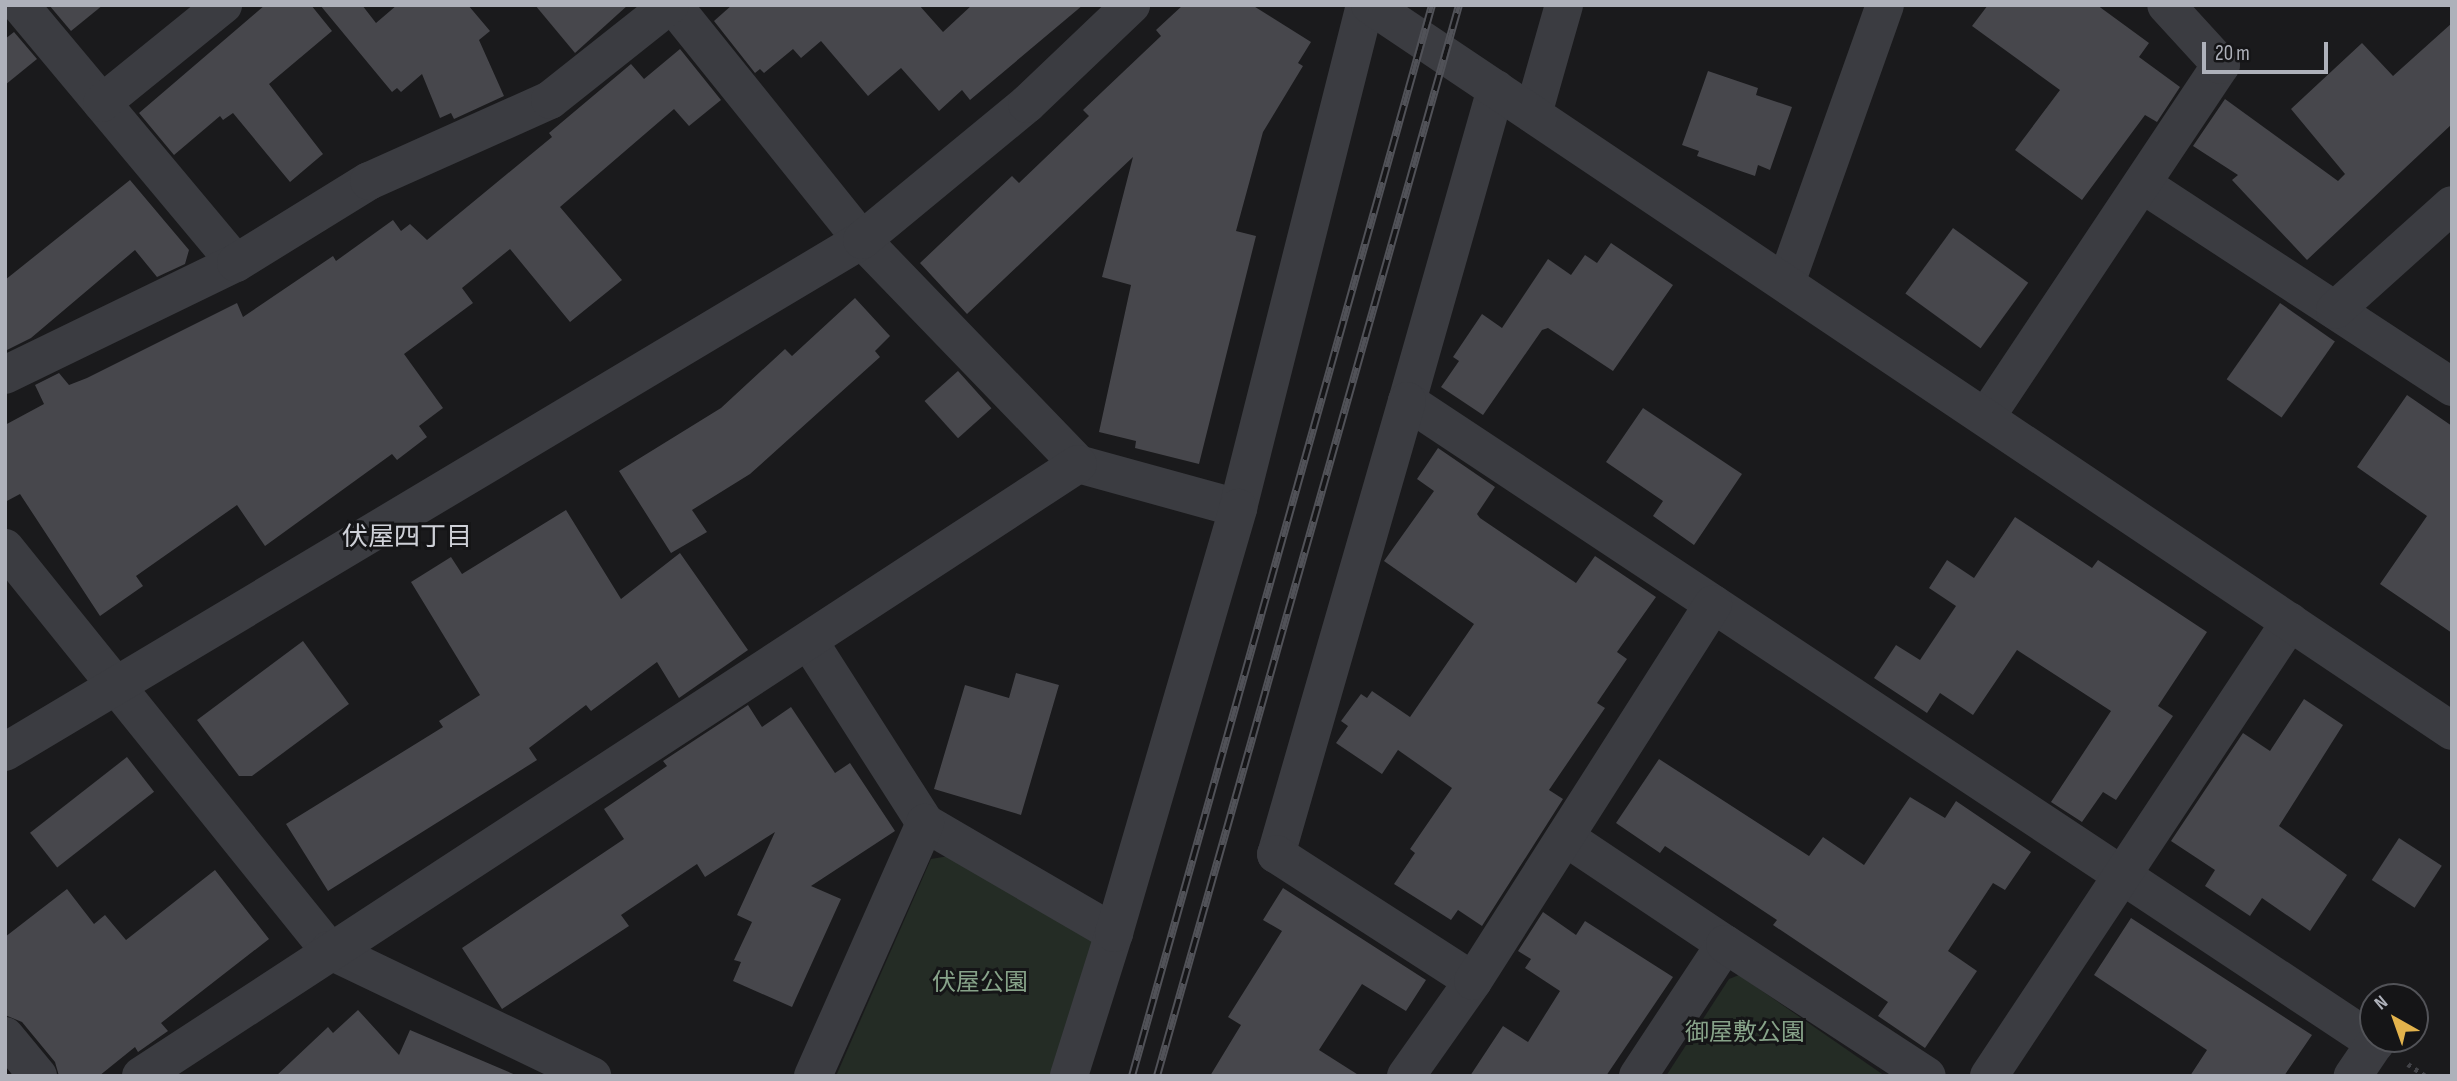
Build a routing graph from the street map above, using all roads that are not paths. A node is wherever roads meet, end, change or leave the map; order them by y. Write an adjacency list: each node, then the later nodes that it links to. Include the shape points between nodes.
1 (20, 5): 10 (street)
2 (223, 5): 10 (street)
3 (672, 5): 14 (street); 15 (street, via 550,100 369,181)
4 (1131, 5): 14 (street, via 1027,104)
5 (1368, 5): 9 (street); 23 (street)
6 (1564, 5): 11 (street)
7 (1885, 5): 16 (street)
8 (2166, 5): 12 (street, via 2221,65)
9 (1496, 89): 11 (street); 20 (street)
10 (102, 103): 15 (street)
11 (1533, 114): 16 (street)
12 (2142, 184): 17 (street); 21 (street)
13 (2452, 205): 17 (street)
14 (862, 240): 22 (street); 28 (street)
15 (236, 263): 18 (street)
16 (1786, 283): 21 (street)
17 (2335, 310): 19 (street)
18 (5, 375)
19 (2452, 387)
20 (1407, 401): 25 (street); 37 (street, via 1276,854)
21 (1986, 417): 26 (street)
22 (1078, 464): 23 (street); 27 (street)
23 (1238, 508): 34 (street)
24 (5, 548): 28 (street)
25 (1713, 604): 32 (street); 33 (street)
26 (2290, 622): 29 (street); 33 (street)
27 (810, 643): 31 (street); 36 (street)
28 (117, 684): 30 (street); 36 (street)
29 (2452, 731)
30 (5, 752)
31 (925, 823): 34 (street); 42 (street)
32 (1565, 837): 35 (street); 37 (street)
33 (2124, 877): 47 (street); 48 (street, via 2375,1043)
34 (1114, 933): 43 (street)
35 (1725, 944): 45 (street); 46 (street)
36 (329, 950): 39 (street); 41 (street)
37 (1473, 981): 44 (street)
38 (5, 1036): 40 (street)
39 (586, 1074)
40 (38, 1076)
41 (141, 1076)
42 (813, 1076)
43 (1069, 1076)
44 (1406, 1076)
45 (1638, 1076)
46 (1927, 1076)
47 (1989, 1076)
48 (2353, 1076)

